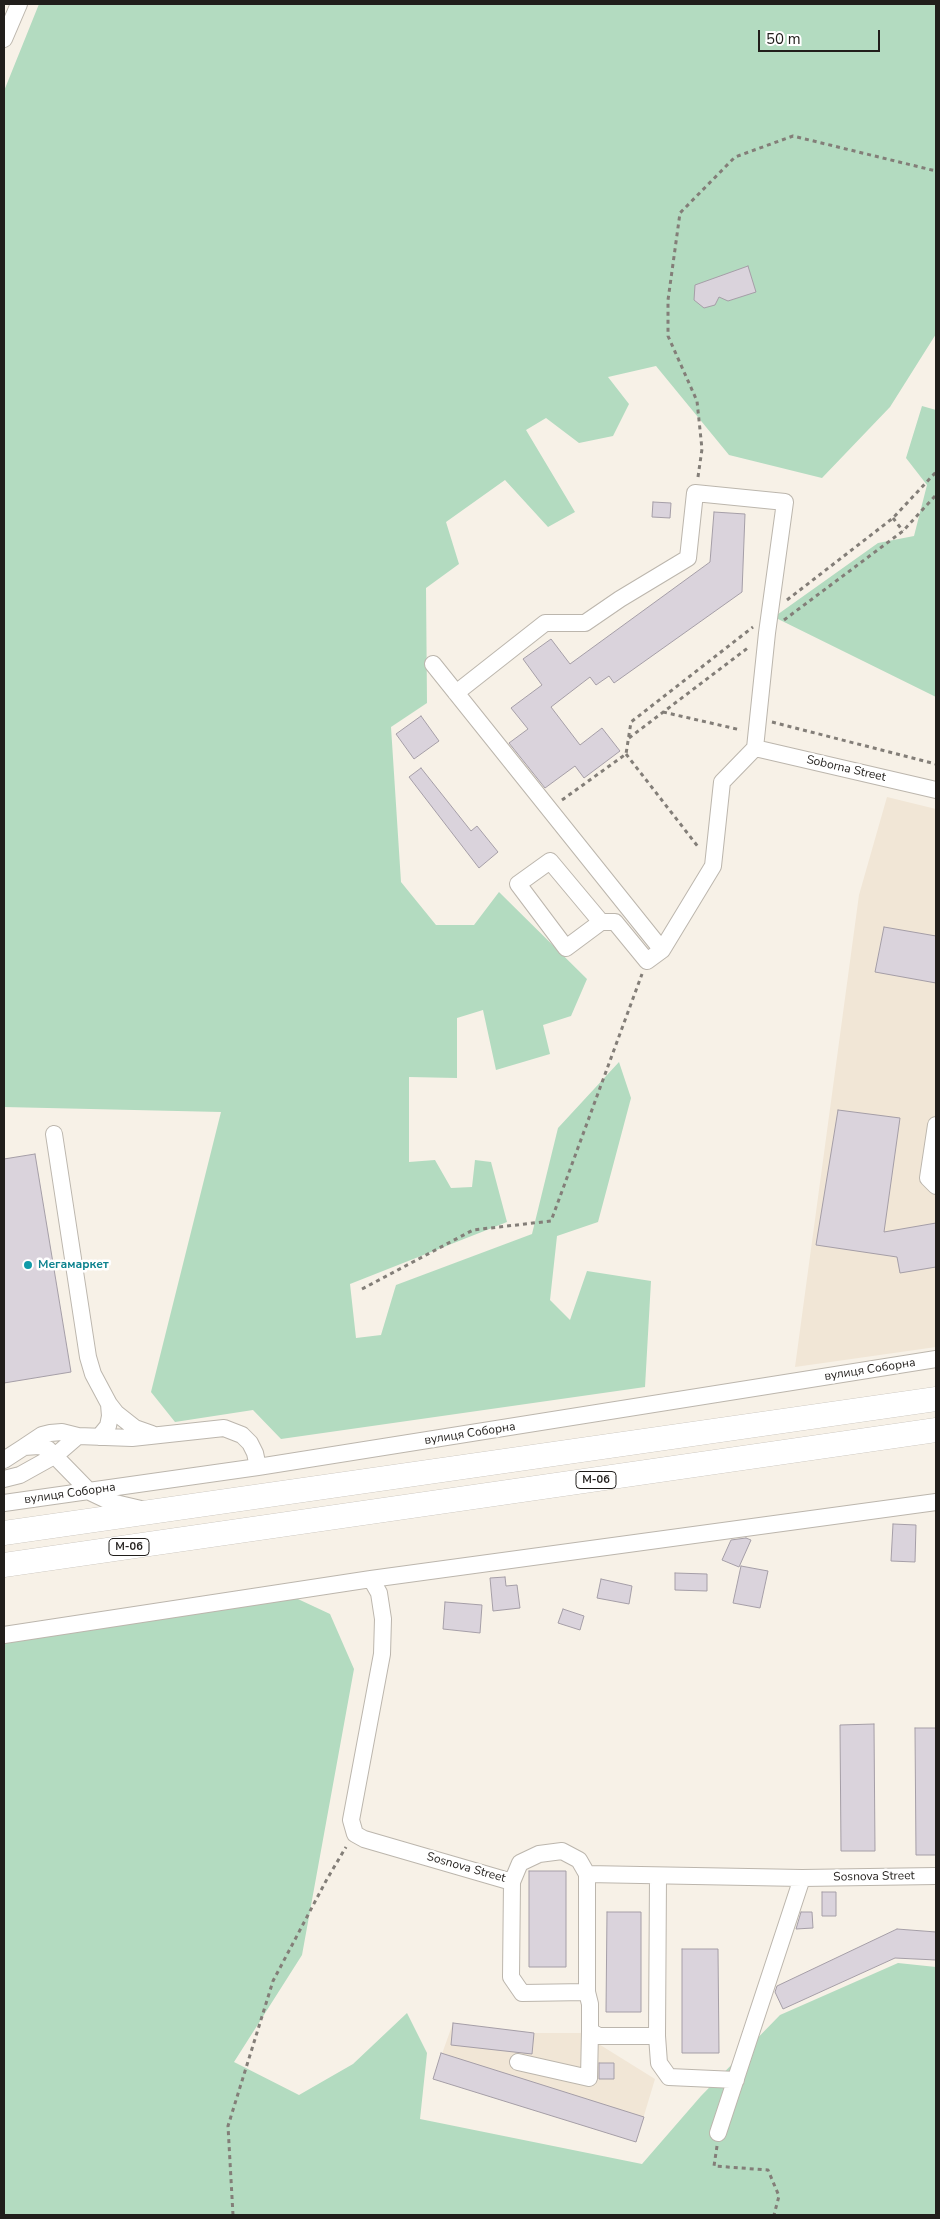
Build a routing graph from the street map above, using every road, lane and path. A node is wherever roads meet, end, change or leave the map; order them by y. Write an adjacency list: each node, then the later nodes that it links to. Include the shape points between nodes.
1 (19, 4): 2 (street)
2 (4, 39)
3 (936, 171): 4 (path, via 793,136 735,157 680,213 668,300 668,336 697,401 702,449)
4 (695, 493): 8 (street, via 688,558 585,623 545,623); 11 (street, via 785,502)
5 (894, 518): 6 (path)
6 (904, 531)
7 (432, 664): 8 (street)
8 (456, 693): 15 (street)
9 (664, 712): 11 (path)
10 (631, 722): 12 (path)
11 (757, 733): 13 (path); 14 (street, Soborna Street); 16 (street, via 722,782)
12 (626, 754): 15 (path); 16 (path)
13 (936, 764)
14 (936, 790)
15 (549, 810): 18 (street)
16 (713, 866): 18 (street)
17 (601, 922): 17 (street, via 550,861 518,884 566,948); 19 (street, via 615,922)
18 (662, 950): 19 (street)
19 (647, 961): 23 (path, via 552,1221 473,1230)
20 (936, 1125): 22 (street, via 928,1178)
21 (54, 1134): 26 (street, via 88,1357)
22 (936, 1186)
23 (362, 1289)
24 (936, 1359): 34 (street, вулиця Соборна)
25 (936, 1399): 39 (highway)
26 (109, 1404): 29 (street, via 136,1428); 30 (street, via 108,1426)
27 (936, 1430): 41 (highway, М-06)
28 (78, 1436): 30 (street); 31 (street, via 50,1432); 32 (street)
29 (157, 1436): 30 (street); 34 (street, via 224,1428 242,1435 250,1443)
30 (99, 1437)
31 (24, 1447): 32 (street, via 39,1446); 33 (street)
32 (56, 1455): 35 (street, via 20,1475); 36 (street)
33 (4, 1460)
34 (258, 1468): 36 (street, вулиця Соборна)
35 (4, 1479)
36 (90, 1492): 38 (street, вулиця Соборна); 39 (street, via 111,1502)
37 (936, 1502): 42 (street)
38 (4, 1503)
39 (151, 1512): 40 (highway)
40 (4, 1532)
41 (4, 1565)
42 (371, 1578): 43 (street); 44 (street, via 378,1593 383,1619 382,1654 351,1820)
43 (4, 1635)
44 (355, 1834): 49 (street, Sosnova Street); 56 (path, via 327,1879 273,1981 228,2126)
45 (587, 1874): 46 (street, Sosnova Street); 49 (street, Sosnova Street, via 579,1860 562,1851 539,1854 520,1864); 50 (street)
46 (658, 1876): 48 (street, Sosnova Street); 52 (street)
47 (936, 1876): 48 (street, Sosnova Street)
48 (802, 1878): 54 (street)
49 (512, 1882): 50 (street, via 511,1977 522,1993)
50 (587, 1992): 51 (street)
51 (590, 2031): 52 (street, via 599,2036); 53 (street, via 590,2078)
52 (657, 2036): 54 (street, via 659,2064 669,2077)
53 (518, 2062)
54 (736, 2080): 55 (street)
55 (718, 2133): 57 (path, via 714,2166 768,2170 779,2196)
56 (233, 2215)
57 (774, 2215)

